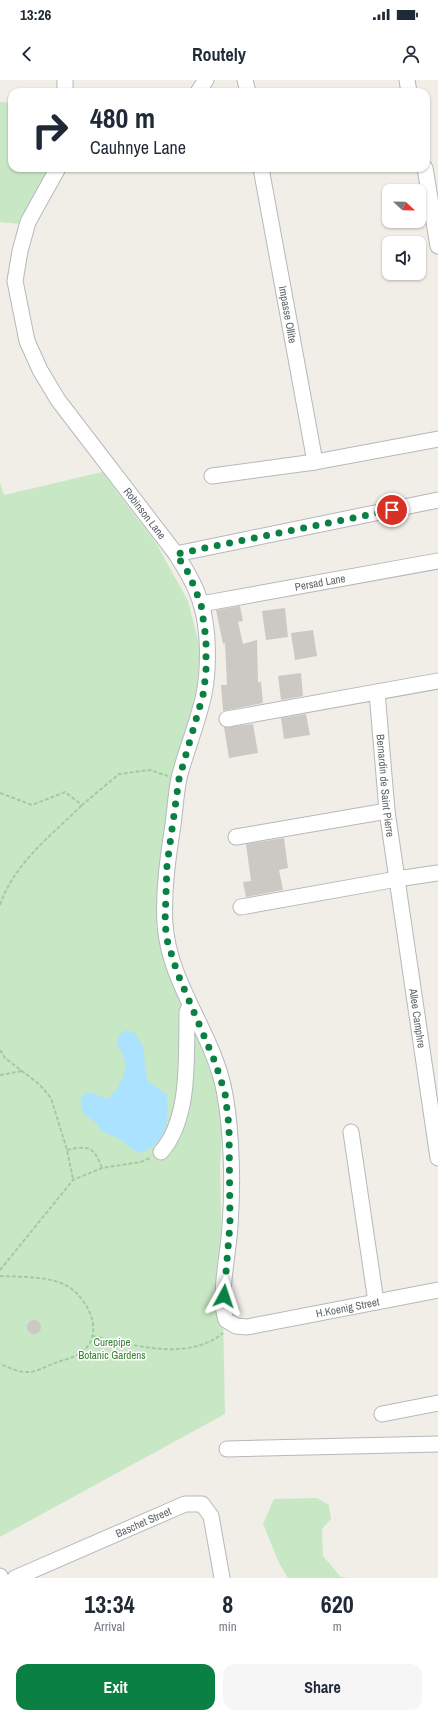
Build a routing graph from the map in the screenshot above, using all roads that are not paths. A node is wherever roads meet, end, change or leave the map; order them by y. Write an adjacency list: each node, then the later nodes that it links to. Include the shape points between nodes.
1 (56, 172): 10 (street, Robinson Lane, via 28,222 20,251 15,281 27,341 58,400)
2 (262, 172): 7 (street, Impasse Ollite)
3 (426, 172): 4 (street)
4 (434, 199): 5 (street)
5 (438, 246)
6 (438, 439): 7 (street)
7 (315, 462): 8 (street)
8 (212, 476)
9 (438, 500): 10 (street)
10 (176, 554): 12 (street, Robinson Lane, via 189,574)
11 (438, 561): 12 (street, Persad Lane)
12 (201, 604): 21 (street, Robinson Lane, via 206,639 206,673 203,695 179,779 167,865 165,923 167,940)
13 (438, 681): 14 (street)
14 (377, 692): 15 (street); 16 (street, Bernardin de Saint Pierre)
15 (227, 719)
16 (387, 811): 17 (street); 19 (street, Bernardin de Saint Pierre)
17 (236, 837)
18 (438, 873): 19 (street)
19 (397, 878): 20 (street); 24 (street, Allee Camphre)
20 (241, 907)
21 (190, 1005): 23 (street, via 187,1012 180,1115 175,1132); 27 (street, Robinson Lane, via 215,1062 225,1093 229,1133 230,1224 224,1314 226,1320 236,1326)
22 (351, 1132): 26 (street)
23 (161, 1152)
24 (438, 1154)
25 (438, 1290): 26 (street, H.Koenig Street)
26 (376, 1302): 27 (street, H.Koenig Street)
27 (257, 1326)
28 (438, 1403): 29 (street)
29 (382, 1414)
30 (438, 1444): 31 (street)
31 (227, 1448)
32 (15, 1578): 33 (street, Baschet Street, via 185,1504 202,1504 211,1516)
33 (222, 1578)

